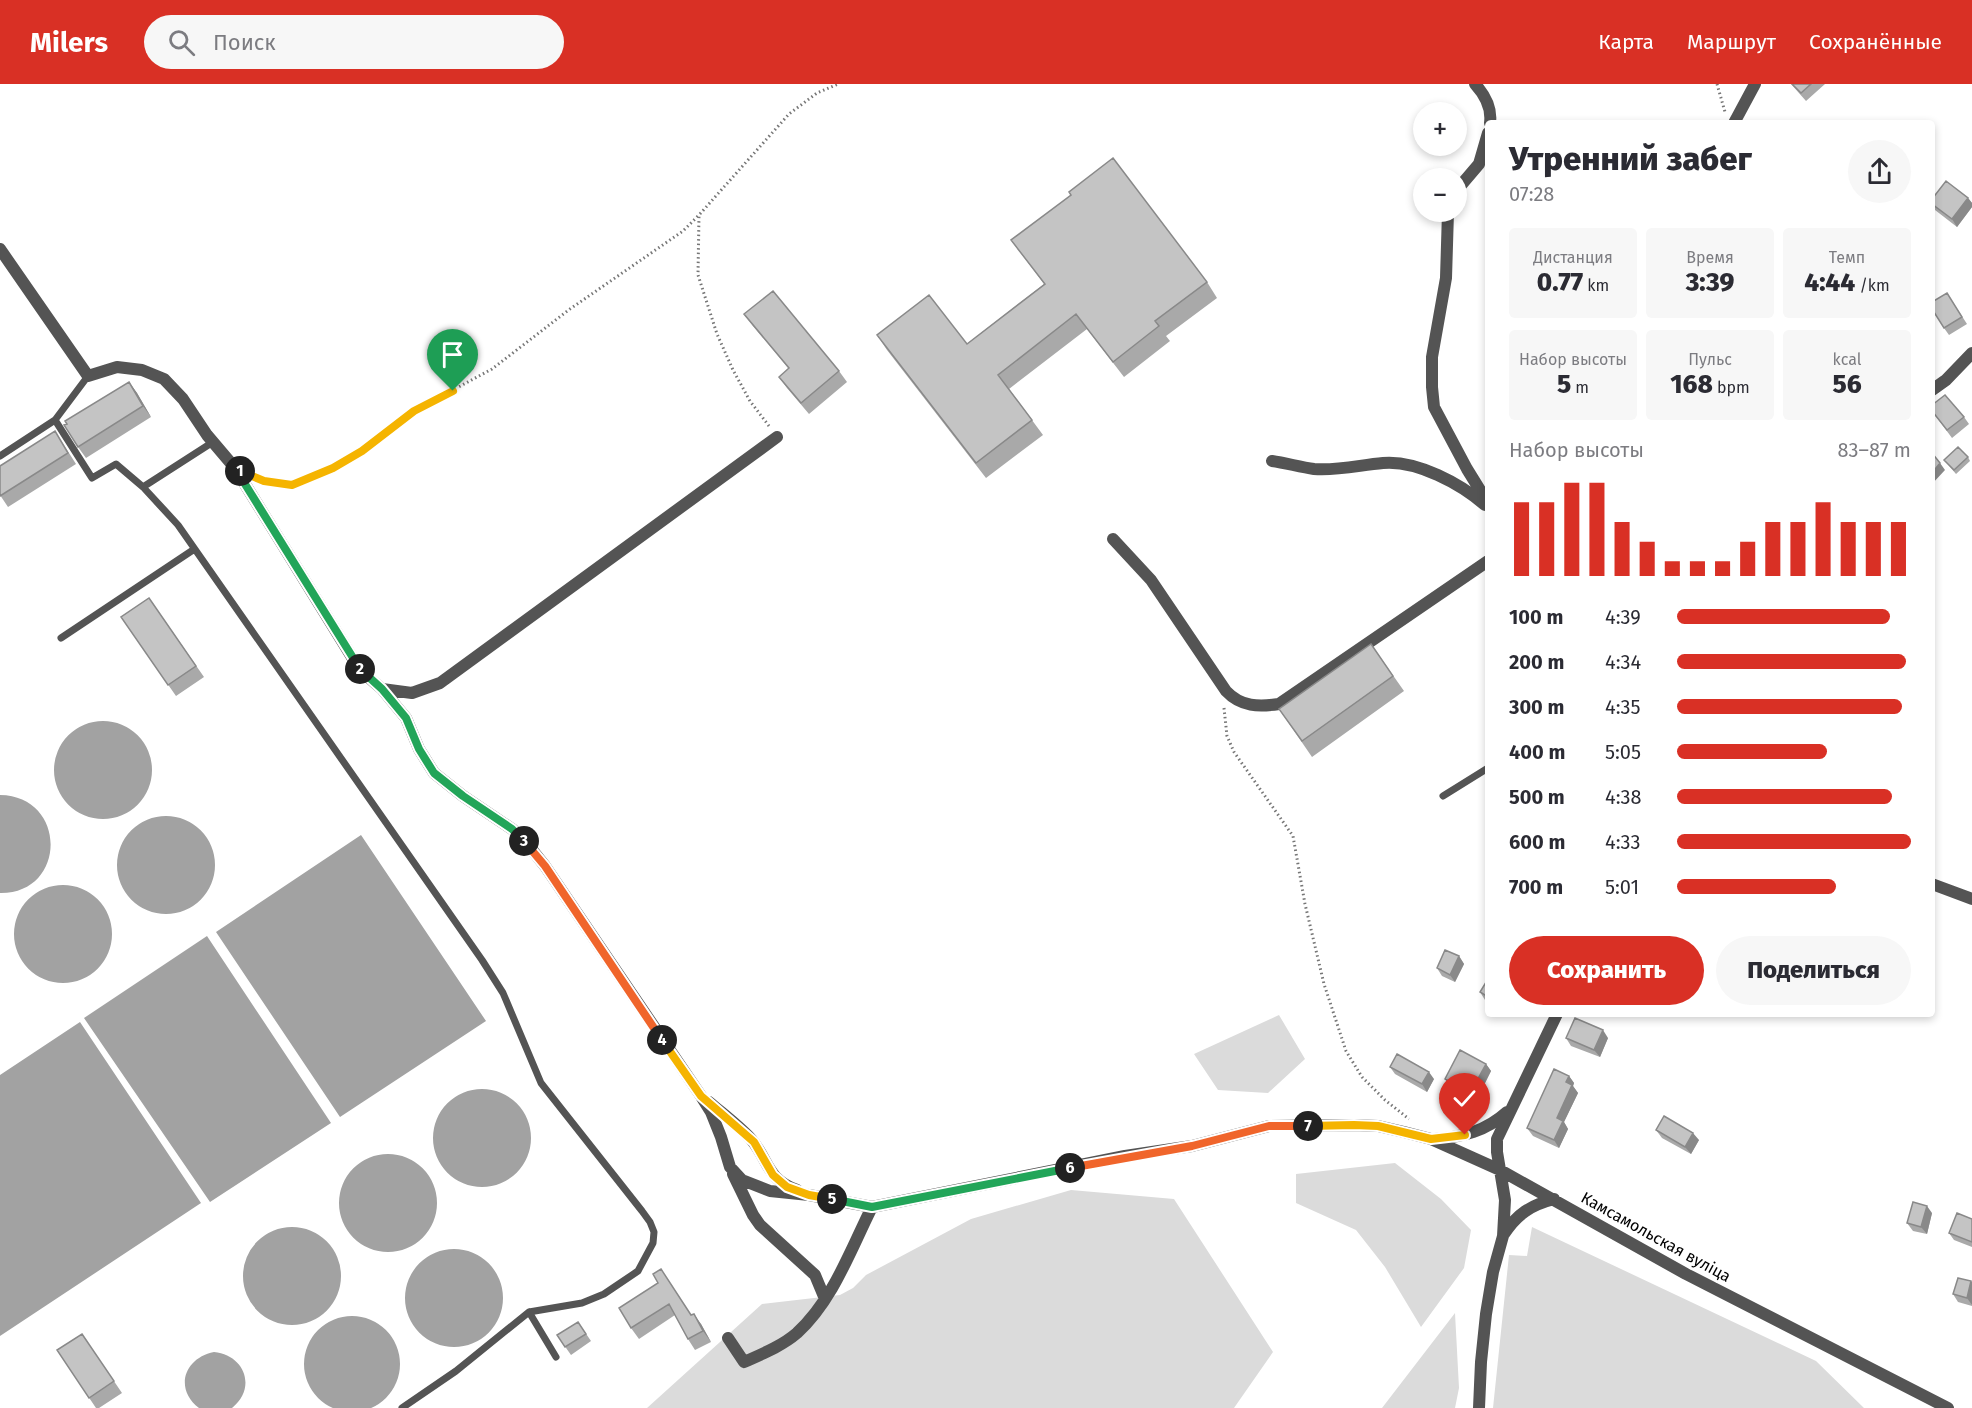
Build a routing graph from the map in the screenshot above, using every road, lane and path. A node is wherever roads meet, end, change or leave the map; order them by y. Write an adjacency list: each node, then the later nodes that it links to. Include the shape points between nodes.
1 (838, 84): 9 (path, via 817,93 789,114)
2 (1475, 84): 6 (street, via 1487,99)
3 (1718, 84): 5 (path)
4 (1755, 84): 5 (street)
5 (1730, 119)
6 (1490, 120)
7 (1485, 144): 8 (street, via 1479,165)
8 (1467, 179)
9 (699, 215): 16 (path, via 698,275 717,334 750,401); 20 (path, via 683,231 492,369 414,411 333,468 292,485 264,481)
10 (1448, 222): 22 (street, via 1446,279 1432,357 1434,406)
11 (0, 249): 13 (street)
12 (1972, 353): 14 (street)
13 (88, 376): 15 (lane); 17 (street, via 117,368 142,370 164,379)
14 (1935, 388)
15 (55, 420): 18 (lane); 21 (lane, via 92,478 116,464)
16 (777, 437): 28 (street, via 440,682 412,693)
17 (213, 442): 20 (street); 21 (lane)
18 (0, 456)
19 (1272, 460): 23 (street, via 1314,469 1403,465 1446,479)
20 (235, 468): 28 (street, via 360,670)
21 (143, 487): 25 (lane, via 178,525)
22 (1485, 498)
23 (1485, 505)
24 (1113, 539): 29 (street, via 1151,580)
25 (194, 550): 27 (lane); 46 (lane, via 482,960 502,993 541,1083 650,1222 653,1243 639,1271 582,1303)
26 (1485, 563): 29 (street, via 1279,704 1249,705)
27 (61, 638)
28 (382, 689): 35 (street, via 406,718 434,773 512,829 545,866)
29 (1226, 692): 37 (path, via 1224,713 1230,744 1293,836 1324,984 1346,1051 1362,1077)
30 (1485, 770): 31 (lane)
31 (1443, 796)
32 (1935, 885): 33 (street)
33 (1972, 900)
34 (1556, 1017): 36 (street)
35 (701, 1096): 39 (street, via 711,1112); 41 (street, via 754,1142 773,1175 787,1187)
36 (1511, 1108): 38 (street, via 1482,1129); 40 (street, via 1497,1139)
37 (1416, 1123)
38 (1431, 1139): 40 (street, Камсамольская вуліца); 43 (street, via 1378,1126 1269,1126 1192,1146)
39 (730, 1167): 41 (street, via 751,1185); 45 (street, via 760,1225 815,1275)
40 (1500, 1170): 42 (street, Камсамольская вуліца); 44 (street, via 1505,1200)
41 (809, 1195): 43 (street)
42 (1554, 1198): 44 (street, via 1529,1208); 51 (street, Камсамольская вуліца, via 1686,1274)
43 (872, 1207): 45 (street)
44 (1503, 1236): 50 (street, via 1486,1314)
45 (825, 1299): 47 (street, via 795,1334 744,1362)
46 (529, 1312): 48 (lane); 49 (lane, via 456,1371)
47 (728, 1338)
48 (556, 1357)
49 (402, 1408)
50 (1479, 1408)
51 (1948, 1408)

